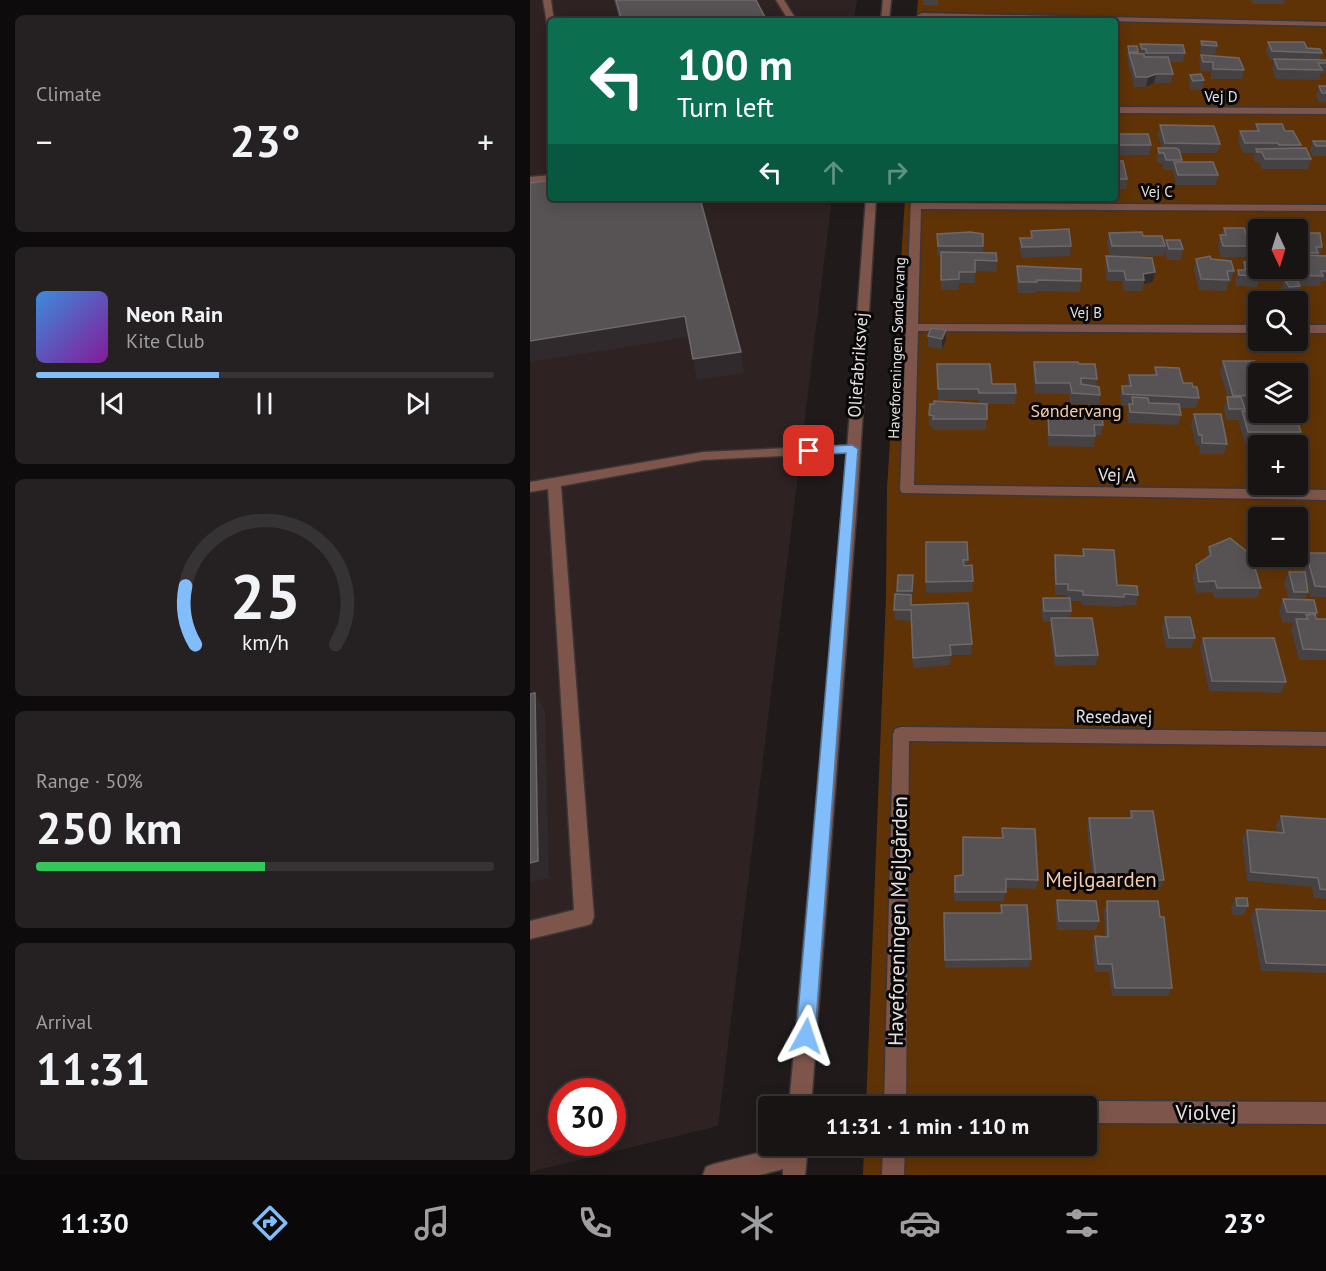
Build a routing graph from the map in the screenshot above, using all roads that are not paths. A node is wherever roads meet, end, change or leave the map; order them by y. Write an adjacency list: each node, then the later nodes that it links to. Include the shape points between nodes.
1 (547, 0): 4 (street)
2 (780, 0): 5 (street)
3 (887, 0): 6 (street)
4 (550, 18)
5 (791, 18)
6 (885, 18)
7 (922, 18): 8 (street)
8 (1057, 18)
9 (1118, 19): 10 (street)
10 (1326, 24)
11 (1118, 110): 12 (street, Vej D)
12 (1326, 111)
13 (548, 178): 14 (street)
14 (530, 180)
15 (871, 201): 22 (street, Oliefabriksvej)
16 (916, 202): 17 (street, Vej C); 18 (street, Haveforeningen Søndervang)
17 (1326, 208)
18 (912, 327): 19 (street, Vej B); 25 (street, Haveforeningen Søndervang)
19 (1248, 329)
20 (1308, 329): 21 (street)
21 (1326, 329)
22 (852, 449): 23 (street, via 703,456); 30 (street, Oliefabriksvej)
23 (554, 483): 24 (street); 29 (street, via 584,917)
24 (530, 486)
25 (907, 490): 26 (street, Vej A)
26 (1326, 495)
27 (902, 735): 28 (street, Resedavej); 31 (street, Haveforeningen Mejlgården)
28 (1326, 739)
29 (530, 930)
30 (801, 1096)
31 (895, 1096)
32 (1097, 1112): 33 (street, Violvej)
33 (1326, 1113)
34 (894, 1156): 37 (street)
35 (796, 1159): 36 (street)
36 (714, 1175)
37 (893, 1175)

